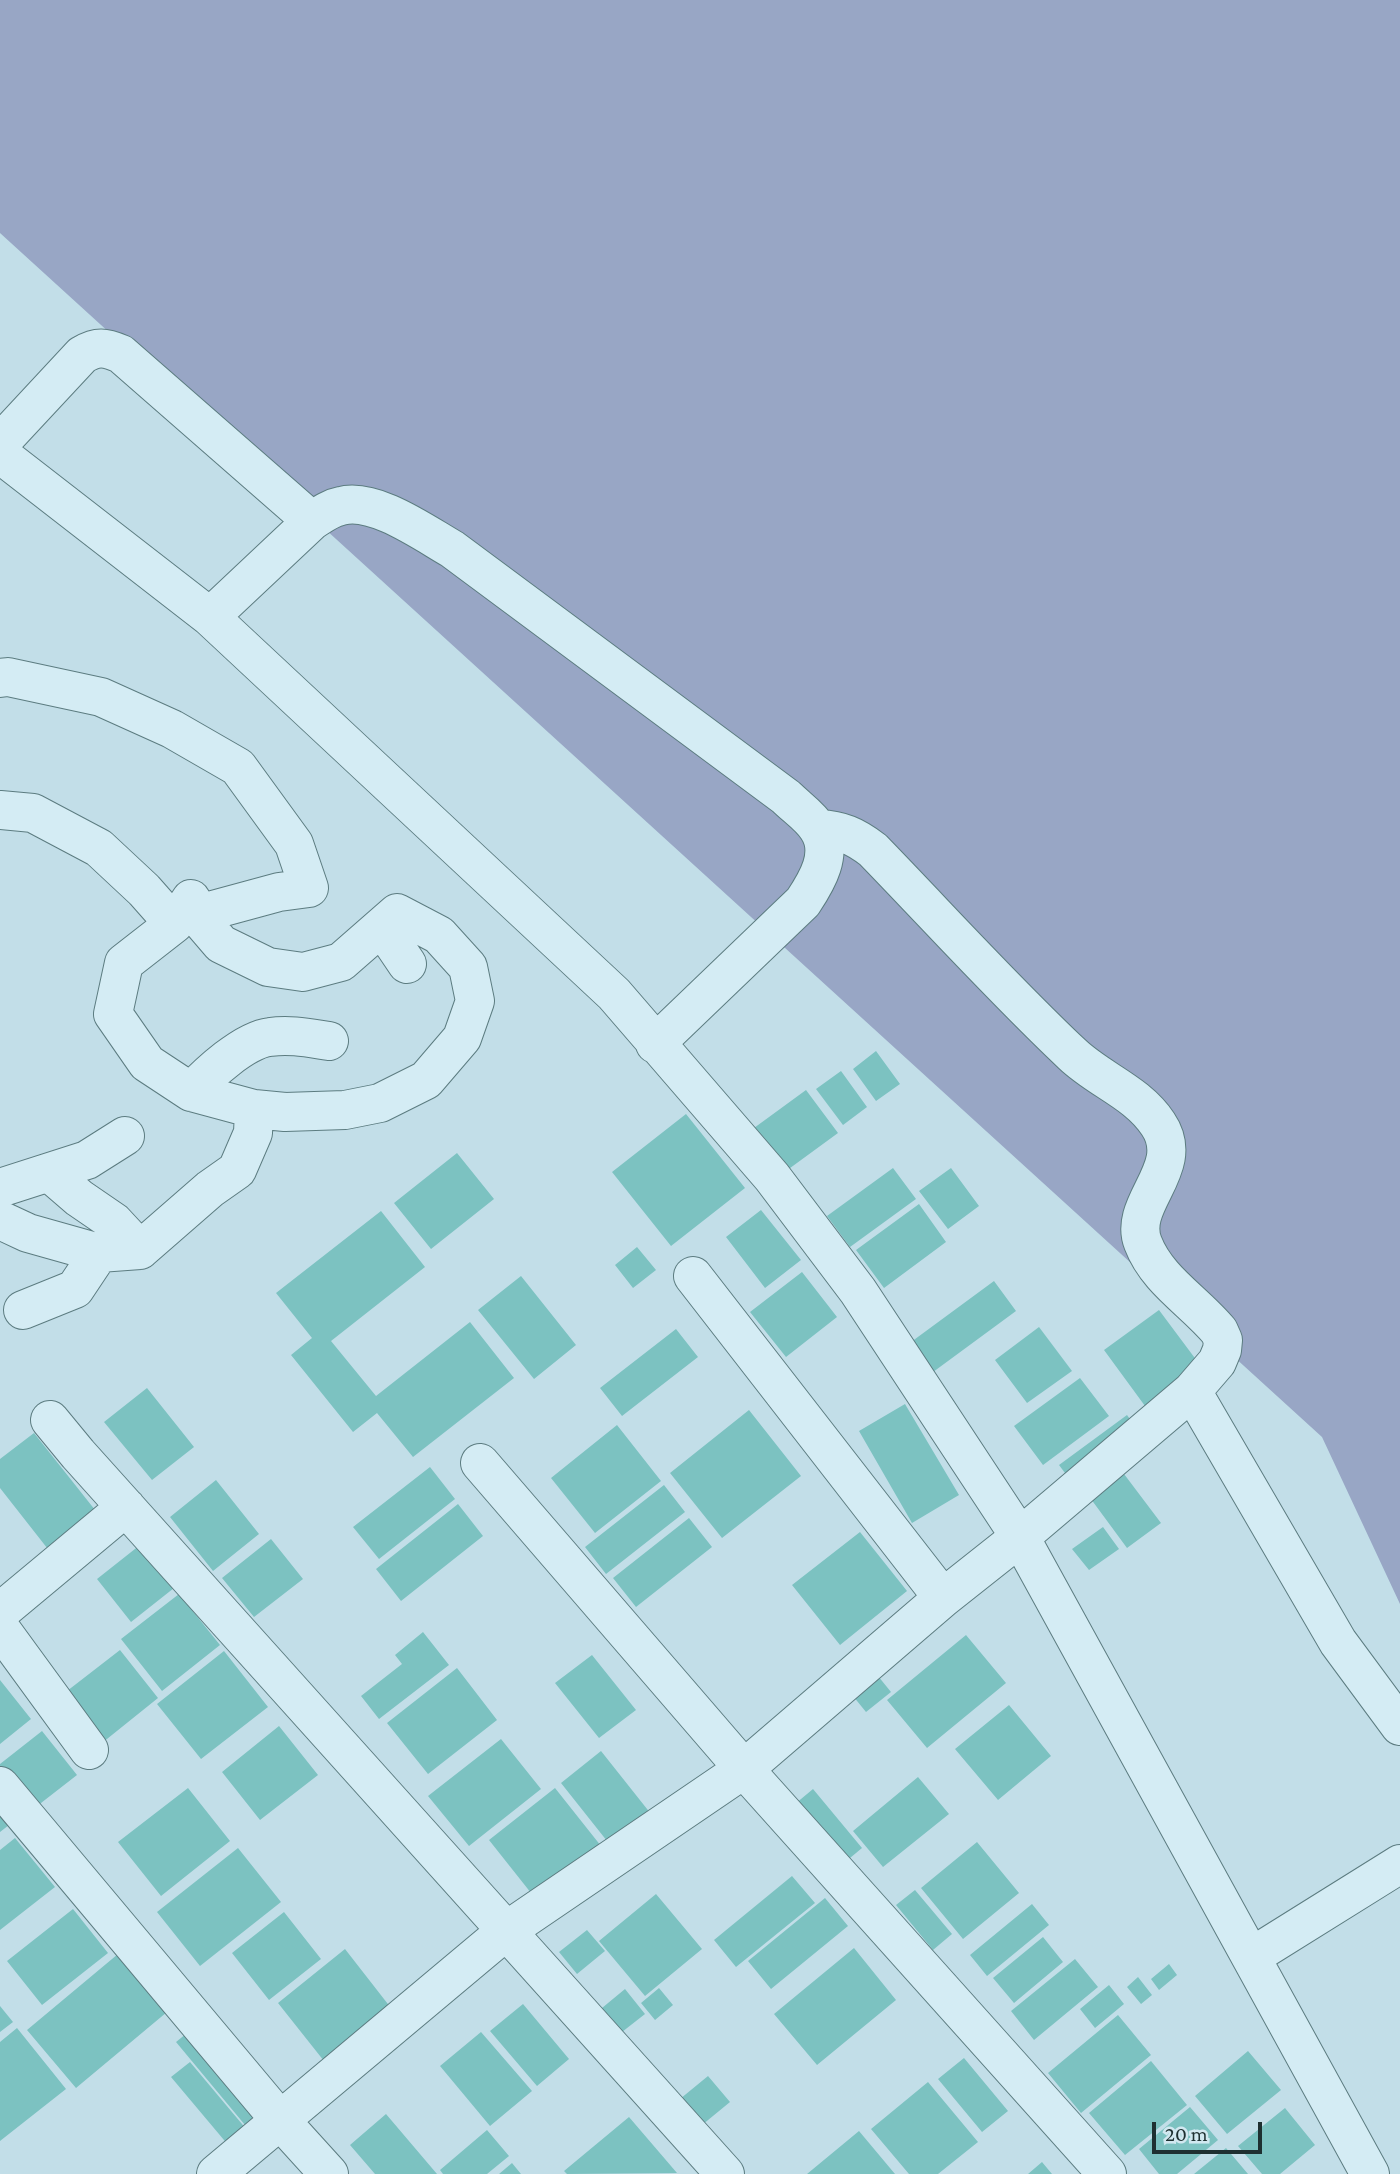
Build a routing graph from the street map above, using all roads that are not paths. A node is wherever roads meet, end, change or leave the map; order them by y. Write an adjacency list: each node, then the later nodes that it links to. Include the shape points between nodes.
1 (0, 443): 3 (street, via 82,355 105,347 121,354)
2 (0, 454): 4 (street)
3 (312, 521): 4 (street); 7 (street, via 331,509 355,504 403,520 452,549 786,797)
4 (210, 617): 12 (street, via 614,994)
5 (0, 678): 9 (street, via 101,697 172,729 237,767 294,844 309,888 279,892)
6 (0, 810): 9 (street, via 33,813 99,848)
7 (819, 829): 12 (street, via 824,865 803,902); 23 (street, via 857,837 873,850 1074,1056 1140,1102 1159,1125 1168,1147 1142,1221 1141,1240 1152,1262 1211,1321 1223,1340 1217,1362)
8 (383, 927): 9 (street, via 341,962 303,972 268,967); 10 (street); 14 (street, via 397,913 439,935 468,967 475,1001 462,1038 426,1080 380,1104 345,1111)
9 (193, 930): 13 (street, via 124,963 113,1014 147,1063)
10 (407, 964)
11 (329, 1041): 13 (street, via 266,1037 212,1070)
12 (655, 1044): 27 (street, via 772,1177 858,1291)
13 (191, 1092): 14 (street)
14 (254, 1109): 19 (street, via 253,1133 237,1170)
15 (125, 1136): 16 (street, via 88,1160)
16 (50, 1173): 17 (street); 19 (street, via 114,1222)
17 (0, 1188)
18 (0, 1220): 20 (street)
19 (140, 1250): 20 (street)
20 (99, 1253): 22 (street, via 75,1289)
21 (693, 1276): 28 (street)
22 (23, 1310)
23 (1192, 1391): 27 (street); 31 (street, via 1338,1642)
24 (50, 1420): 26 (street)
25 (480, 1463): 33 (street)
26 (126, 1507): 29 (street); 36 (street)
27 (1020, 1537): 28 (street); 37 (street)
28 (943, 1598): 33 (street)
29 (0, 1612)
30 (0, 1628): 32 (street)
31 (1400, 1726)
32 (89, 1750)
33 (744, 1769): 36 (street); 42 (street)
34 (0, 1786): 38 (street)
35 (1400, 1864): 37 (street)
36 (506, 1931): 38 (street); 41 (street)
37 (1251, 1957): 43 (street)
38 (280, 2120): 39 (street); 40 (street)
39 (216, 2174)
40 (329, 2174)
41 (725, 2174)
42 (1107, 2174)
43 (1370, 2174)

